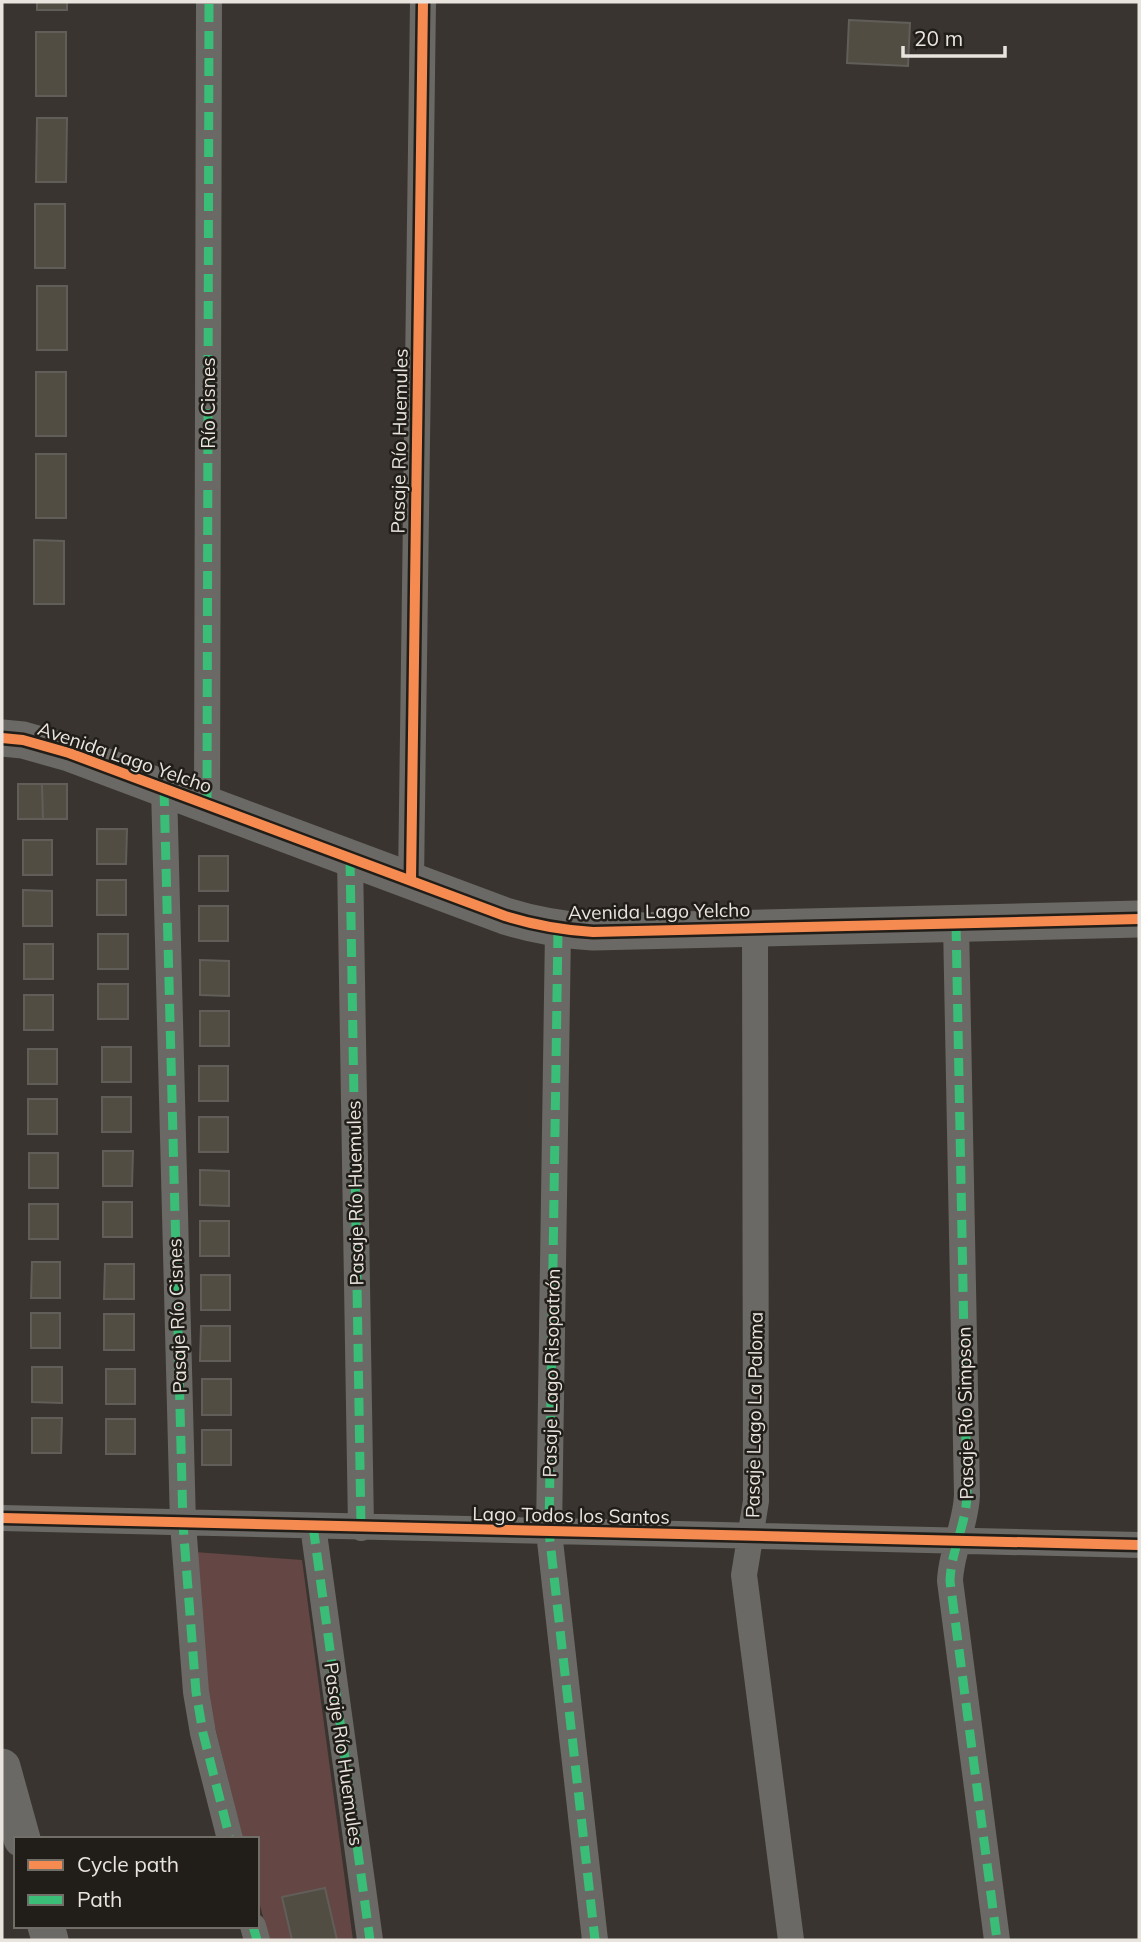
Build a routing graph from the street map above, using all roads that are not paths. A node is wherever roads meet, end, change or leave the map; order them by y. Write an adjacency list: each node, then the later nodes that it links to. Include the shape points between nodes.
1 (209, 2): 5 (street, Río Cisnes)
2 (422, 2): 7 (street, Pasaje Río Huemules)
3 (2, 738): 4 (street, Avenida Lago Yelcho, via 46,746)
4 (164, 788): 5 (street, Avenida Lago Yelcho); 13 (street, Pasaje Río Cisnes)
5 (207, 805): 6 (street, Avenida Lago Yelcho)
6 (350, 858): 7 (street, Avenida Lago Yelcho); 15 (street, Pasaje Río Huemules)
7 (411, 881): 11 (street, Avenida Lago Yelcho)
8 (1139, 919): 9 (street, Avenida Lago Yelcho)
9 (956, 923): 10 (street, Avenida Lago Yelcho); 18 (street, Pasaje Río Simpson, via 967,1495)
10 (755, 928): 11 (street, Avenida Lago Yelcho); 17 (street, Pasaje Lago La Paloma, via 756,1501)
11 (558, 930): 16 (street, Pasaje Lago Risopatrón)
12 (2, 1518): 13 (street, Lago Todos los Santos)
13 (183, 1524): 14 (street, Lago Todos los Santos); 22 (street, Pasaje Río Cisnes, via 196,1692)
14 (313, 1527): 15 (street, Lago Todos los Santos); 23 (street, Pasaje Río Huemules)
15 (361, 1528): 16 (street, Lago Todos los Santos)
16 (549, 1532): 17 (street, Lago Todos los Santos); 24 (street, Pasaje Lago Risopatrón)
17 (750, 1536): 18 (street, Lago Todos los Santos); 25 (street, Pasaje Lago La Paloma, via 744,1574)
18 (958, 1541): 19 (street, Lago Todos los Santos); 26 (street, Pasaje Río Simpson, via 950,1570 951,1593)
19 (1139, 1545)
20 (2, 1767): 21 (street)
21 (21, 1837)
22 (229, 1837)
23 (370, 1940)
24 (595, 1940)
25 (791, 1940)
26 (997, 1940)

